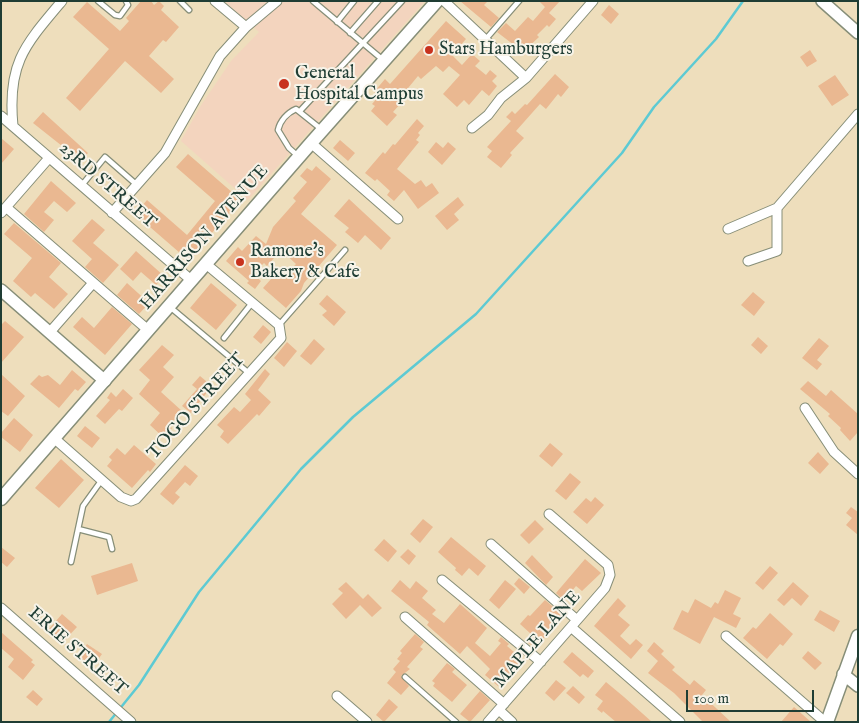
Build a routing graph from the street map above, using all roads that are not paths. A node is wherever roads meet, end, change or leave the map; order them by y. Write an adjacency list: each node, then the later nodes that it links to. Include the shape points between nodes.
1 (62, 1): 28 (street, via 33,36 17,62 12,86)
2 (98, 1): 15 (lane, via 120,16)
3 (180, 1): 16 (lane)
4 (215, 1): 18 (street)
5 (277, 1): 18 (street)
6 (313, 1): 17 (lane)
7 (354, 1): 17 (lane)
8 (378, 1): 19 (lane)
9 (402, 1): 22 (lane)
10 (437, 1): 23 (main road, HARRISON AVENUE)
11 (444, 1): 21 (street)
12 (519, 1): 21 (lane)
13 (593, 1): 24 (street)
14 (822, 1): 20 (street)
15 (129, 3)
16 (190, 10)
17 (337, 22): 19 (lane)
18 (246, 27): 34 (street, via 215,62 172,142)
19 (350, 33): 22 (lane)
20 (858, 33)
21 (485, 41): 24 (street)
22 (363, 44): 23 (lane); 25 (lane)
23 (384, 61): 30 (main road, HARRISON AVENUE)
24 (526, 78): 29 (street)
25 (300, 111): 30 (lane); 32 (lane, via 291,111 279,124 278,130 288,148)
26 (858, 114): 36 (street)
27 (1, 116): 28 (street, 23RD STREET)
28 (13, 126): 33 (street, 23RD STREET)
29 (472, 128)
30 (322, 130): 31 (main road, HARRISON AVENUE)
31 (311, 143): 32 (main road, HARRISON AVENUE); 39 (street)
32 (299, 156): 43 (main road, HARRISON AVENUE)
33 (49, 158): 35 (street, 23RD STREET); 37 (street)
34 (137, 185): 35 (lane, via 105,157); 38 (street)
35 (81, 186): 38 (street, 23RD STREET)
36 (777, 208): 40 (street); 42 (street, via 777,252)
37 (4, 210): 45 (street)
38 (112, 213): 44 (street, 23RD STREET)
39 (398, 219)
40 (728, 228)
41 (345, 250): 49 (lane)
42 (748, 261)
43 (206, 264): 44 (main road, HARRISON AVENUE); 47 (street)
44 (191, 280): 48 (main road, HARRISON AVENUE)
45 (93, 283): 50 (street); 51 (street)
46 (1, 290): 51 (street)
47 (252, 303): 49 (street); 52 (lane)
48 (169, 306): 50 (main road, HARRISON AVENUE); 53 (lane)
49 (280, 328): 53 (street, TOGO STREET, via 281,338)
50 (148, 330): 54 (main road, HARRISON AVENUE)
51 (50, 332): 54 (street)
52 (224, 338)
53 (250, 374): 58 (street, TOGO STREET, via 136,499 125,500)
54 (105, 380): 56 (main road, HARRISON AVENUE)
55 (805, 408): 57 (street, via 834,452)
56 (55, 439): 58 (street); 59 (main road, HARRISON AVENUE)
57 (858, 474)
58 (101, 481): 61 (lane, via 82,506)
59 (1, 499)
60 (549, 514): 68 (street, MAPLE LANE, via 608,565 610,579)
61 (78, 529): 63 (lane, via 109,537); 64 (lane)
62 (491, 544): 68 (street)
63 (112, 549)
64 (71, 562)
65 (442, 580): 71 (street)
66 (1, 608): 77 (street, ERIE STREET)
67 (405, 617): 76 (street)
68 (574, 623): 71 (street, MAPLE LANE); 82 (street)
69 (726, 636): 83 (street)
70 (858, 636): 72 (main road)
71 (541, 662): 76 (street, MAPLE LANE)
72 (844, 674): 74 (street); 83 (main road)
73 (405, 677): 79 (lane)
74 (858, 686)
75 (337, 696): 78 (street)
76 (501, 707): 80 (street, MAPLE LANE); 81 (street)
77 (131, 722)
78 (367, 722)
79 (456, 722)
80 (488, 722)
81 (512, 722)
82 (680, 722)
83 (826, 722)

